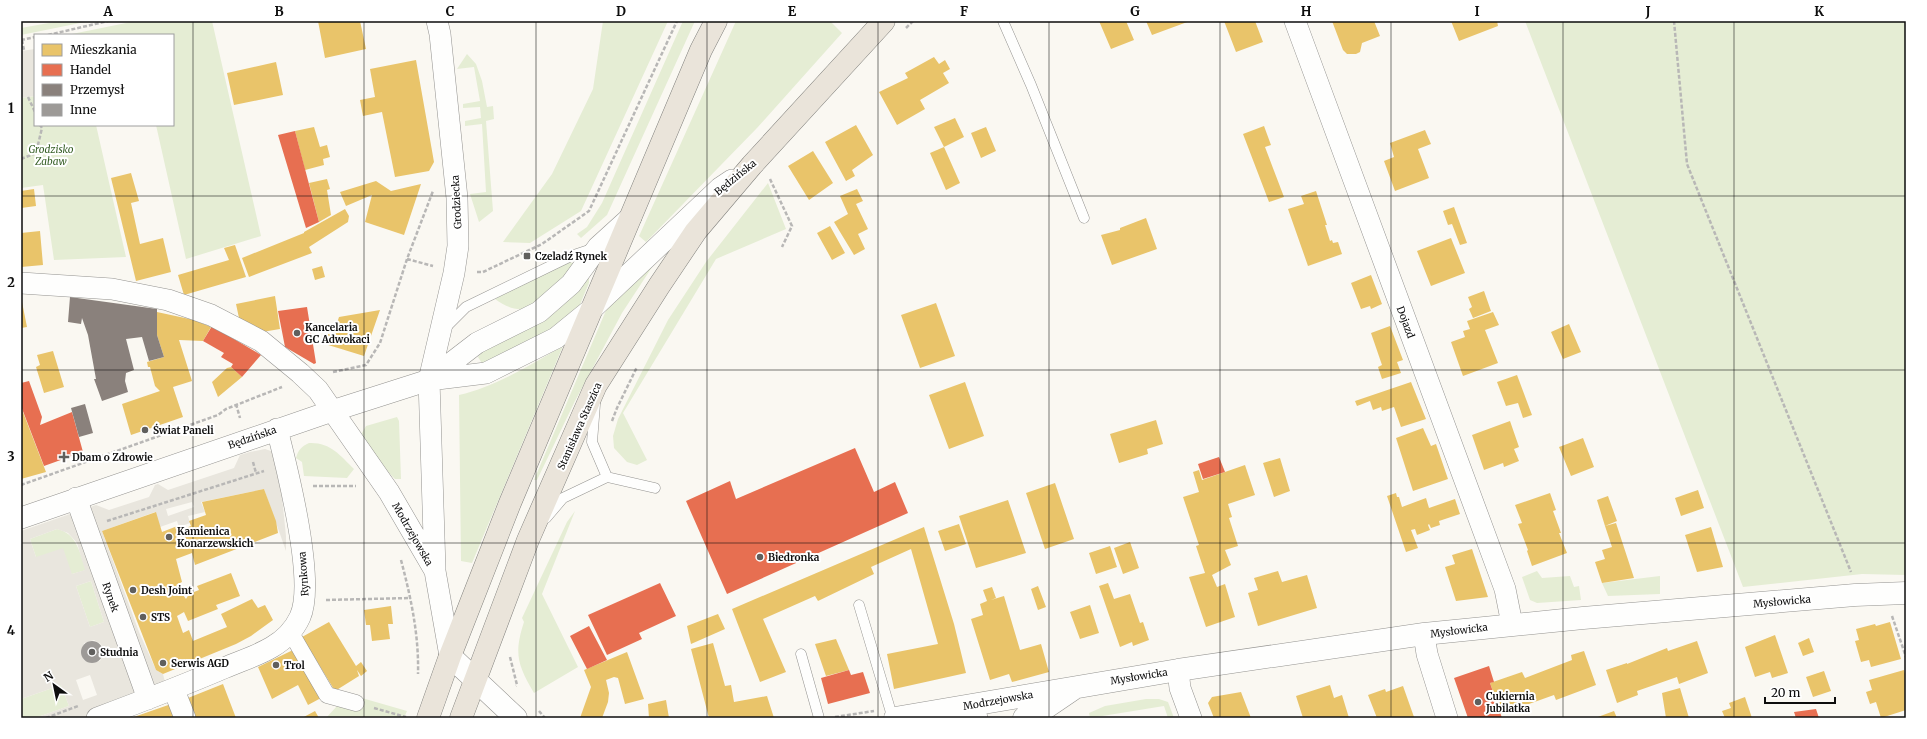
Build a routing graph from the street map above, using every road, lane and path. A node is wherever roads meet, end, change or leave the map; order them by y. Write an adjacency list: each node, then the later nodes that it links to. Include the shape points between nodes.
1 (108, 21): 11 (path)
2 (437, 21): 28 (street, Grodziecka, via 457,198 458,246)
3 (677, 21): 25 (path, via 589,211 542,244)
4 (716, 21): 21 (main road, Będzińska, via 701,50)
5 (884, 21): 19 (main road, Będzińska)
6 (913, 21): 10 (path)
7 (1003, 21): 22 (lane, via 1032,84)
8 (1295, 21): 53 (street, Dojazd, via 1505,589)
9 (1674, 21): 47 (path, via 1687,164)
10 (903, 32)
11 (52, 34)
12 (34, 37): 13 (path)
13 (21, 40): 14 (path)
14 (24, 50)
15 (28, 97): 16 (path)
16 (34, 110)
17 (41, 126): 18 (path, via 36,153)
18 (21, 159)
19 (760, 170): 24 (path, via 792,226); 27 (street, Będzińska, via 720,188); 32 (main road, Stanisława Staszica, via 696,231)
20 (435, 184): 30 (path, via 380,343 366,365)
21 (632, 217): 23 (street, Będzińska); 27 (main road, Będzińska)
22 (1084, 218)
23 (598, 247): 28 (lane, via 571,256 466,307); 31 (street, Będzińska, via 571,284 539,312 477,343)
24 (782, 248)
25 (483, 272)
26 (21, 283): 30 (street, Modrzejowska, via 112,289 168,300 211,315 261,341)
27 (594, 307): 31 (street, Będzińska, via 556,338 486,373); 58 (main road, via 510,504)
28 (440, 334): 31 (street, Grodziecka)
29 (637, 366): 34 (path, via 616,408)
30 (306, 378): 33 (street, Modrzejowska); 38 (path, via 226,409 218,415)
31 (429, 380): 33 (street, Będzińska); 46 (street, Grodziecka)
32 (596, 385): 37 (lane, via 592,442); 44 (main road, Stanisława Staszica)
33 (332, 410): 35 (street, Będzińska); 46 (street, Modrzejowska, via 389,492)
34 (611, 426)
35 (277, 429): 36 (street, Rynkowa); 42 (street, Będzińska)
36 (286, 466): 39 (street, Rynkowa); 42 (path, via 256,473 103,523)
37 (608, 477): 40 (lane); 44 (lane, via 563,498)
38 (21, 485)
39 (291, 486): 41 (path, via 356,486); 50 (street, Rynkowa, via 304,562)
40 (655, 488)
41 (360, 492)
42 (80, 508): 43 (street); 65 (street, Rynek)
43 (21, 518)
44 (528, 540): 62 (main road, Stanisława Staszica)
45 (400, 557): 49 (path)
46 (435, 571): 58 (street, Modrzejowska)
47 (1852, 575)
48 (1906, 593): 53 (street, Mysłowicka, via 1815,598)
49 (411, 598): 50 (path); 61 (path, via 418,648)
50 (305, 600): 54 (street, Rynkowa, via 301,616)
51 (859, 605): 75 (lane)
52 (1890, 612): 59 (path)
53 (1512, 624): 55 (street, Mysłowicka)
54 (291, 633): 64 (street, Rynkowa, via 272,647); 67 (street, via 327,695)
55 (1424, 634): 60 (street, Mysłowicka); 79 (street, via 1427,654)
56 (510, 651): 66 (path, via 517,685)
57 (801, 654): 74 (lane)
58 (450, 656): 62 (street); 69 (main road)
59 (1906, 657)
60 (1178, 670): 63 (street, Mysłowicka); 78 (street, via 1180,688)
61 (418, 676)
62 (475, 679): 66 (street); 72 (main road, Stanisława Staszica)
63 (1078, 686): 68 (street, Modrzejowska); 77 (street, Mysłowicka, via 1048,707)
64 (174, 690): 65 (street, Rynkowa); 71 (street)
65 (148, 699): 70 (street)
66 (499, 702): 73 (street)
67 (356, 703): 69 (path)
68 (974, 711): 76 (street, Modrzejowska)
69 (413, 716)
70 (97, 718)
71 (185, 718)
72 (461, 718)
73 (516, 718)
74 (819, 718)
75 (892, 718)
76 (895, 718)
77 (1024, 718)
78 (1191, 718)
79 (1447, 718)

